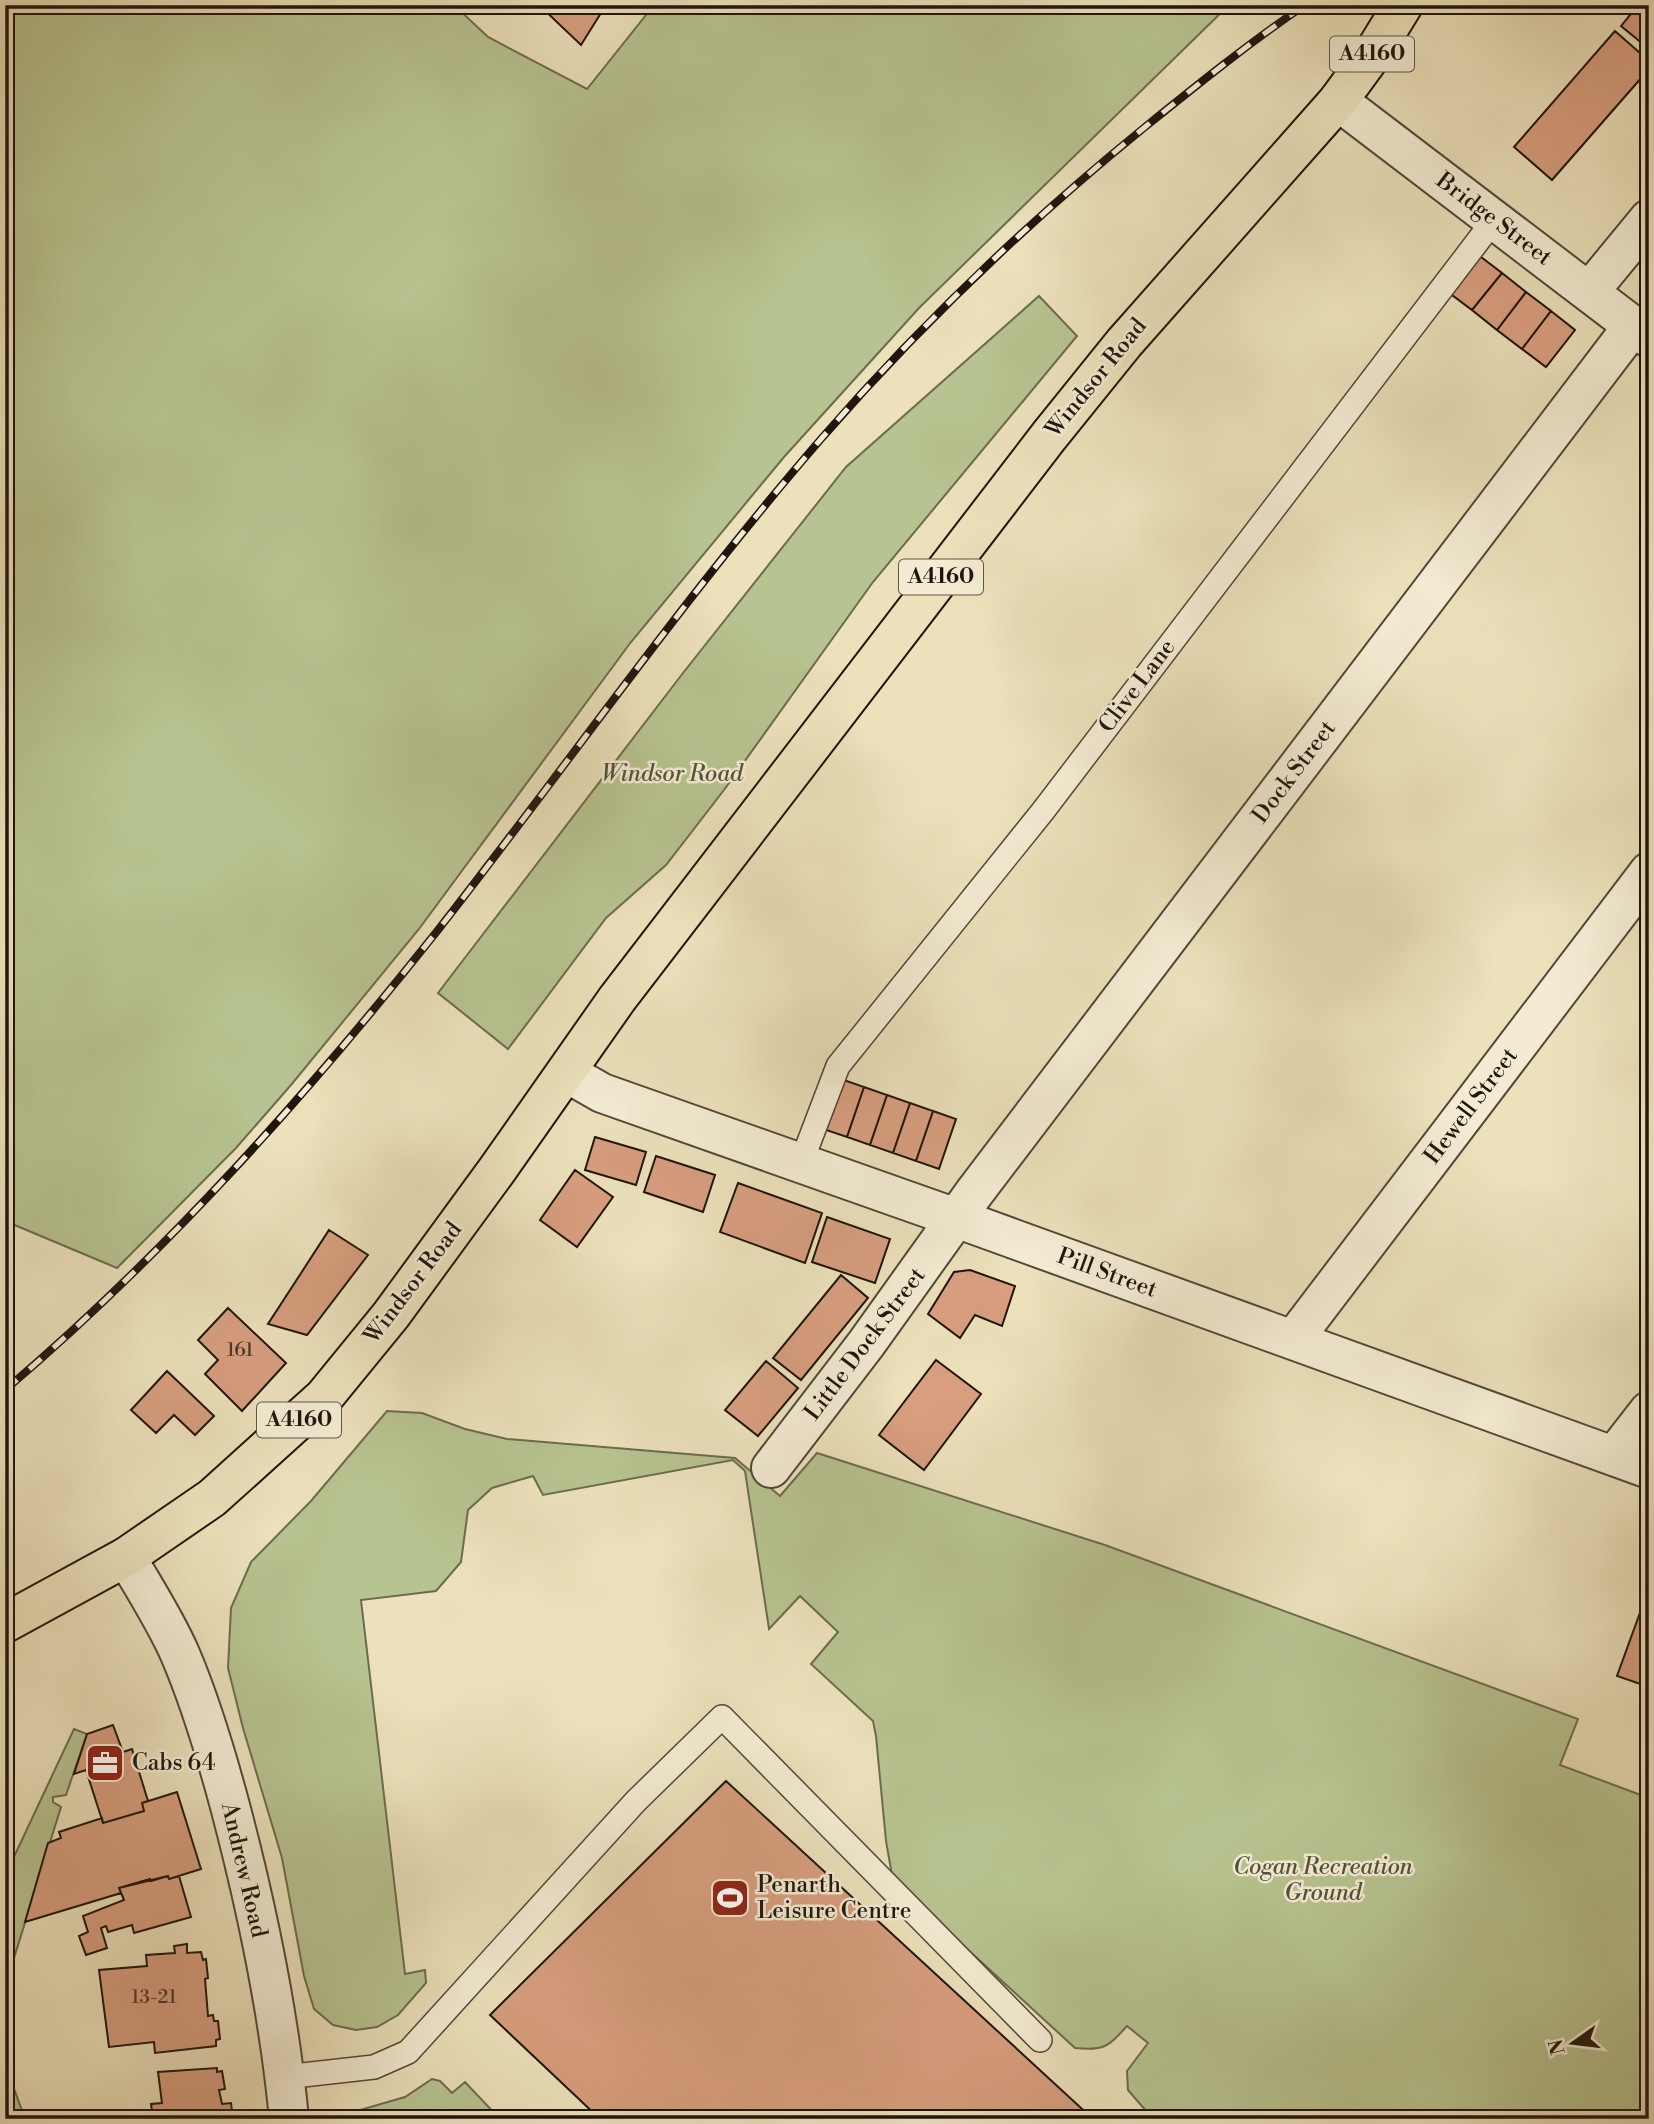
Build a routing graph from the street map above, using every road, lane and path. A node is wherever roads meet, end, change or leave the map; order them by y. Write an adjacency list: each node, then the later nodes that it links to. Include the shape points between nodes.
1 (1403, 5): 2 (main road, Windsor Road / A4160)
2 (1338, 101): 4 (street, Bridge Street); 8 (main road, Windsor Road / A4160, via 1124,343 1049,436 617,999)
3 (1649, 219): 5 (street)
4 (1494, 220): 5 (street, Bridge Street); 9 (lane, Clive Lane, via 1012,851 838,1066)
5 (1590, 292): 6 (street, Bridge Street)
6 (1641, 332): 10 (street, Dock Street)
7 (1649, 872): 11 (street, Hewell Street)
8 (567, 1073): 9 (street, Pill Street, via 602,1093); 16 (main road, Windsor Road / A4160, via 391,1315 324,1397 212,1498)
9 (801, 1163): 10 (street, Pill Street)
10 (956, 1218): 11 (street, Pill Street); 14 (street, Little Dock Street)
11 (1293, 1340): 13 (street, Pill Street)
12 (1649, 1411): 13 (street)
13 (1614, 1456): 15 (street, Pill Street)
14 (771, 1468)
15 (1649, 1469)
16 (126, 1557): 17 (main road, A4160); 19 (street, Andrew Road, via 164,1620 214,1750 253,1900)
17 (5, 1623)
18 (1040, 2040): 19 (lane, via 722,1717 636,1801 408,2052 374,2067)
19 (285, 2077): 20 (street, Andrew Road)
20 (289, 2119)

